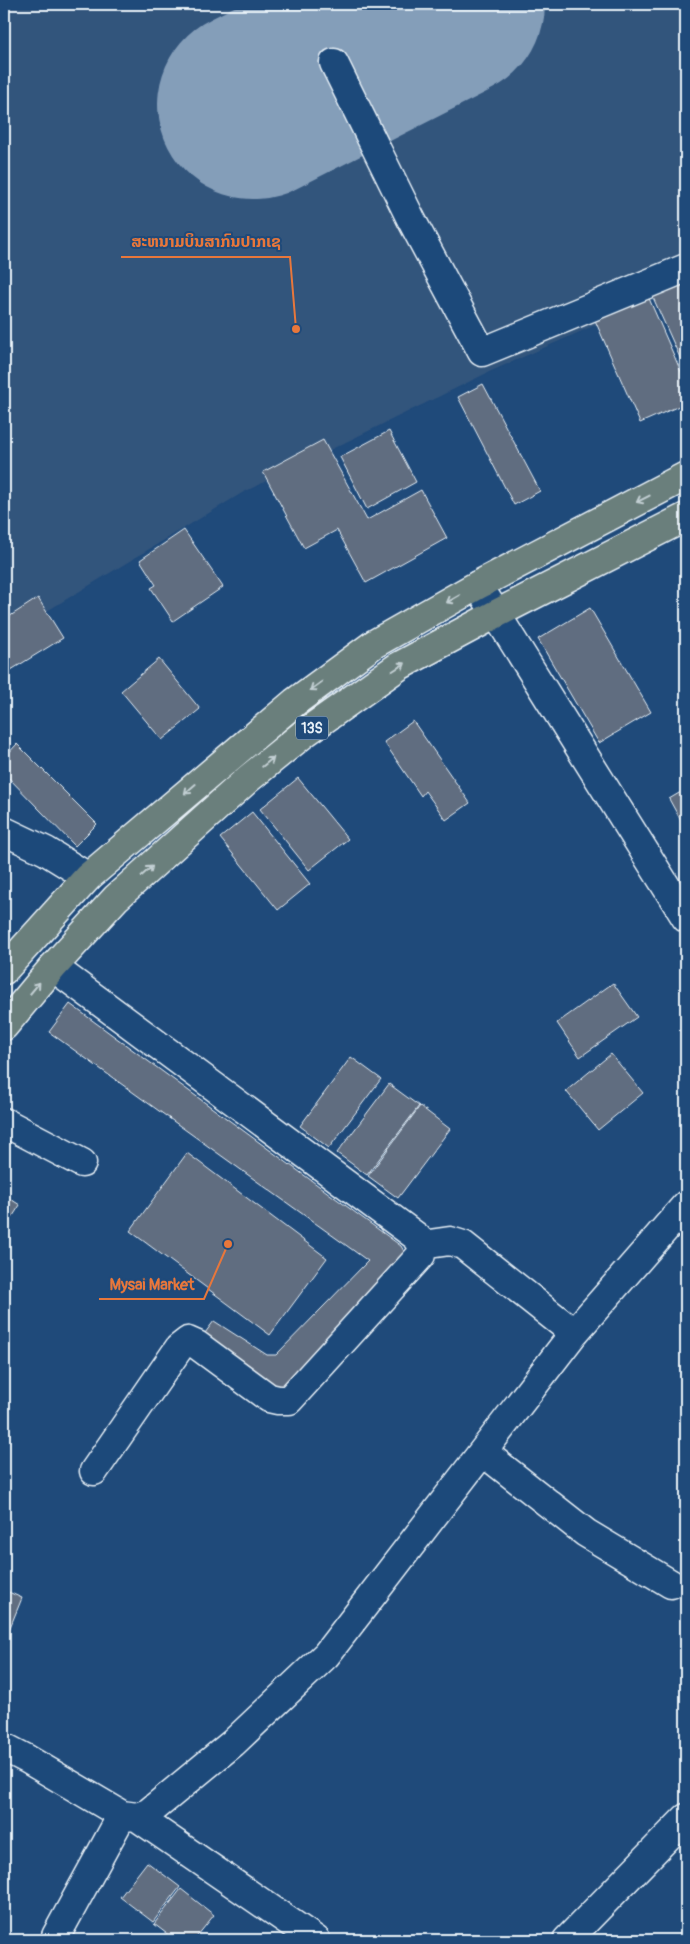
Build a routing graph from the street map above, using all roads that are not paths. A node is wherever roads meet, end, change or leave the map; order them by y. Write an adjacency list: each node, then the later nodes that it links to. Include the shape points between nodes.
1 (334, 63): 2 (street, via 411,220 482,352)
2 (686, 268)
3 (686, 476): 5 (highway, 13S, one-way to 5)
4 (686, 516): 6 (highway, 13S)
5 (478, 585): 6 (street); 8 (highway, 13S, one-way to 8, via 374,644 295,702)
6 (496, 614): 9 (street); 10 (highway, 13S, one-way to 6, via 116,898 248,779 306,732 399,666)
7 (4, 831): 8 (street, via 46,851)
8 (88, 877): 11 (highway, 13S)
9 (686, 918)
10 (53, 967): 12 (highway, 13S, one-way to 10); 16 (street, via 417,1238)
11 (4, 970)
12 (4, 1026)
13 (4, 1122): 14 (street)
14 (82, 1163)
15 (686, 1205): 17 (street)
16 (422, 1245): 17 (street, via 450,1241 463,1245); 19 (street, via 421,1255 289,1400 269,1398 188,1341 179,1348)
17 (574, 1333): 18 (street)
18 (483, 1452): 20 (street, via 586,1533); 22 (street, via 326,1655 233,1743 148,1814)
19 (94, 1471)
20 (671, 1584)
21 (4, 1747): 22 (street)
22 (130, 1816): 24 (street); 25 (street)
23 (686, 1818): 26 (street)
24 (56, 1936)
25 (316, 1940)
26 (567, 1940)

